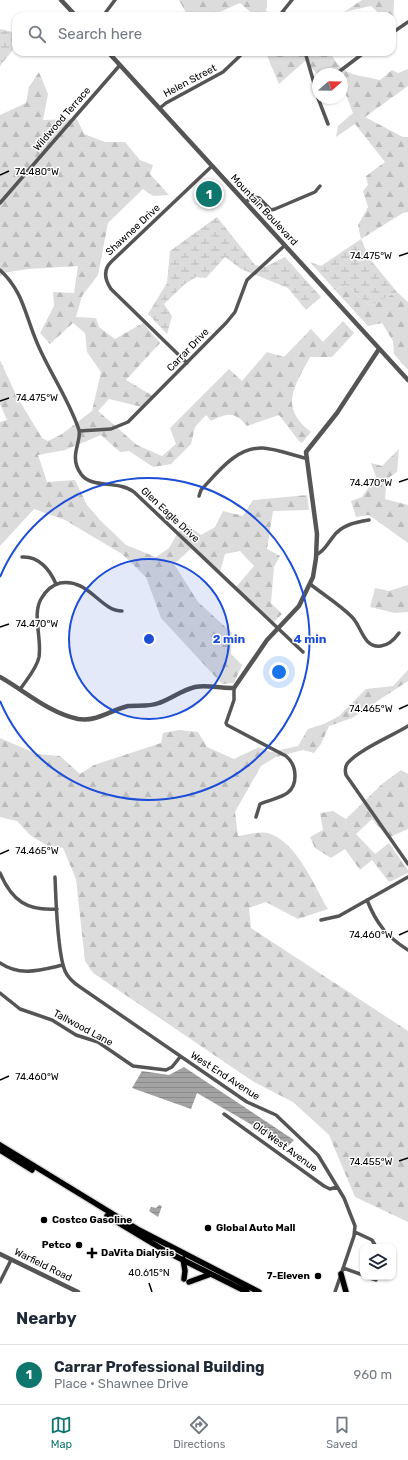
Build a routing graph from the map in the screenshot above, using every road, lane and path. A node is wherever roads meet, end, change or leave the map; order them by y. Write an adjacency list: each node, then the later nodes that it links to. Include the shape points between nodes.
1 (61, 0): 5 (street)
2 (116, 0): 6 (street)
3 (292, 0): 4 (street)
4 (283, 11)
5 (72, 12)
6 (106, 12)
7 (408, 22): 8 (street)
8 (396, 30)
9 (112, 56): 13 (street, Mountain Boulevard)
10 (240, 56): 17 (street, Helen Street, via 223,72)
11 (306, 56): 15 (street)
12 (360, 56): 14 (street)
13 (120, 65): 17 (street, Mountain Boulevard); 22 (street, Wildwood Terrace)
14 (344, 68)
15 (312, 74)
16 (320, 104): 18 (street)
17 (160, 108): 19 (street, Mountain Boulevard)
18 (328, 124)
19 (212, 166): 21 (street, Mountain Boulevard); 26 (street, Shawnee Drive, via 105,270 111,289)
20 (320, 186): 21 (street, via 315,192 271,210 259,198 254,197)
21 (245, 202): 23 (street, Mountain Boulevard)
22 (0, 203)
23 (284, 246): 25 (street, Mountain Boulevard); 26 (street, Carrar Drive, via 247,280 235,312)
24 (0, 270): 28 (street, via 13,282 21,298 38,345)
25 (379, 349): 27 (street, Mountain Boulevard); 29 (street, via 337,413 307,448)
26 (187, 362): 28 (street, Carrar Drive, via 128,422 111,429)
27 (408, 380)
28 (79, 431): 37 (street, Glen Eagle Drive, via 75,453 80,473 84,477 95,482 123,485 134,492)
29 (305, 458): 30 (street, via 262,448 242,452 230,460); 32 (street, via 317,534)
30 (198, 496)
31 (369, 520): 32 (street, via 346,526)
32 (316, 555): 35 (street)
33 (22, 557): 34 (street, via 31,557 45,566)
34 (56, 584): 36 (street, via 78,585 114,610); 41 (street, via 39,603 38,658)
35 (310, 584): 37 (street, via 295,611); 38 (street, via 352,616 370,644 386,645)
36 (122, 611)
37 (278, 628): 39 (street); 42 (street)
38 (399, 634)
39 (303, 652)
40 (0, 677): 41 (street)
41 (21, 688): 42 (street, via 33,698 60,712 86,720 127,706 155,704 195,687)
42 (234, 688): 44 (street, via 234,700 226,723 286,756 293,768 292,788 283,797 260,804)
43 (408, 726): 45 (street, via 349,762 345,772)
44 (256, 817)
45 (408, 864)
46 (0, 873): 50 (street, via 8,889 28,906 39,910)
47 (55, 876): 50 (street, West End Avenue)
48 (408, 877): 49 (street)
49 (367, 900): 51 (street, via 338,916); 52 (street, via 382,929)
50 (57, 909): 54 (street, West End Avenue)
51 (321, 920)
52 (408, 950)
53 (0, 963): 54 (street, via 22,972)
54 (63, 965): 56 (street, West End Avenue, via 68,976 80,988)
55 (0, 993): 56 (street, Tallwood Lane, via 20,1009 52,1020 76,1035 98,1042 133,1066 166,1070)
56 (180, 1057): 60 (street, West End Avenue, via 247,1102 282,1119 295,1135 318,1155)
57 (224, 1114): 60 (street, Old West Avenue, via 327,1188)
58 (0, 1145): 73 (highway, via 139,1230)
59 (0, 1151): 64 (highway, via 134,1233)
60 (337, 1187): 61 (street, West End Avenue, via 350,1211)
61 (355, 1232): 62 (street, via 372,1240); 66 (street)
62 (374, 1244)
63 (0, 1254): 65 (street, Warfield Road)
64 (182, 1259): 67 (highway); 67 (highway, via 187,1280)
65 (11, 1260): 69 (street); 71 (street, Warfield Road)
66 (342, 1271): 68 (street); 74 (street); 75 (highway)
67 (211, 1274): 70 (highway)
68 (360, 1274)
69 (0, 1282)
70 (242, 1290): 72 (highway)
71 (78, 1292)
72 (247, 1292)
73 (258, 1292)
74 (335, 1292)
75 (346, 1292)

